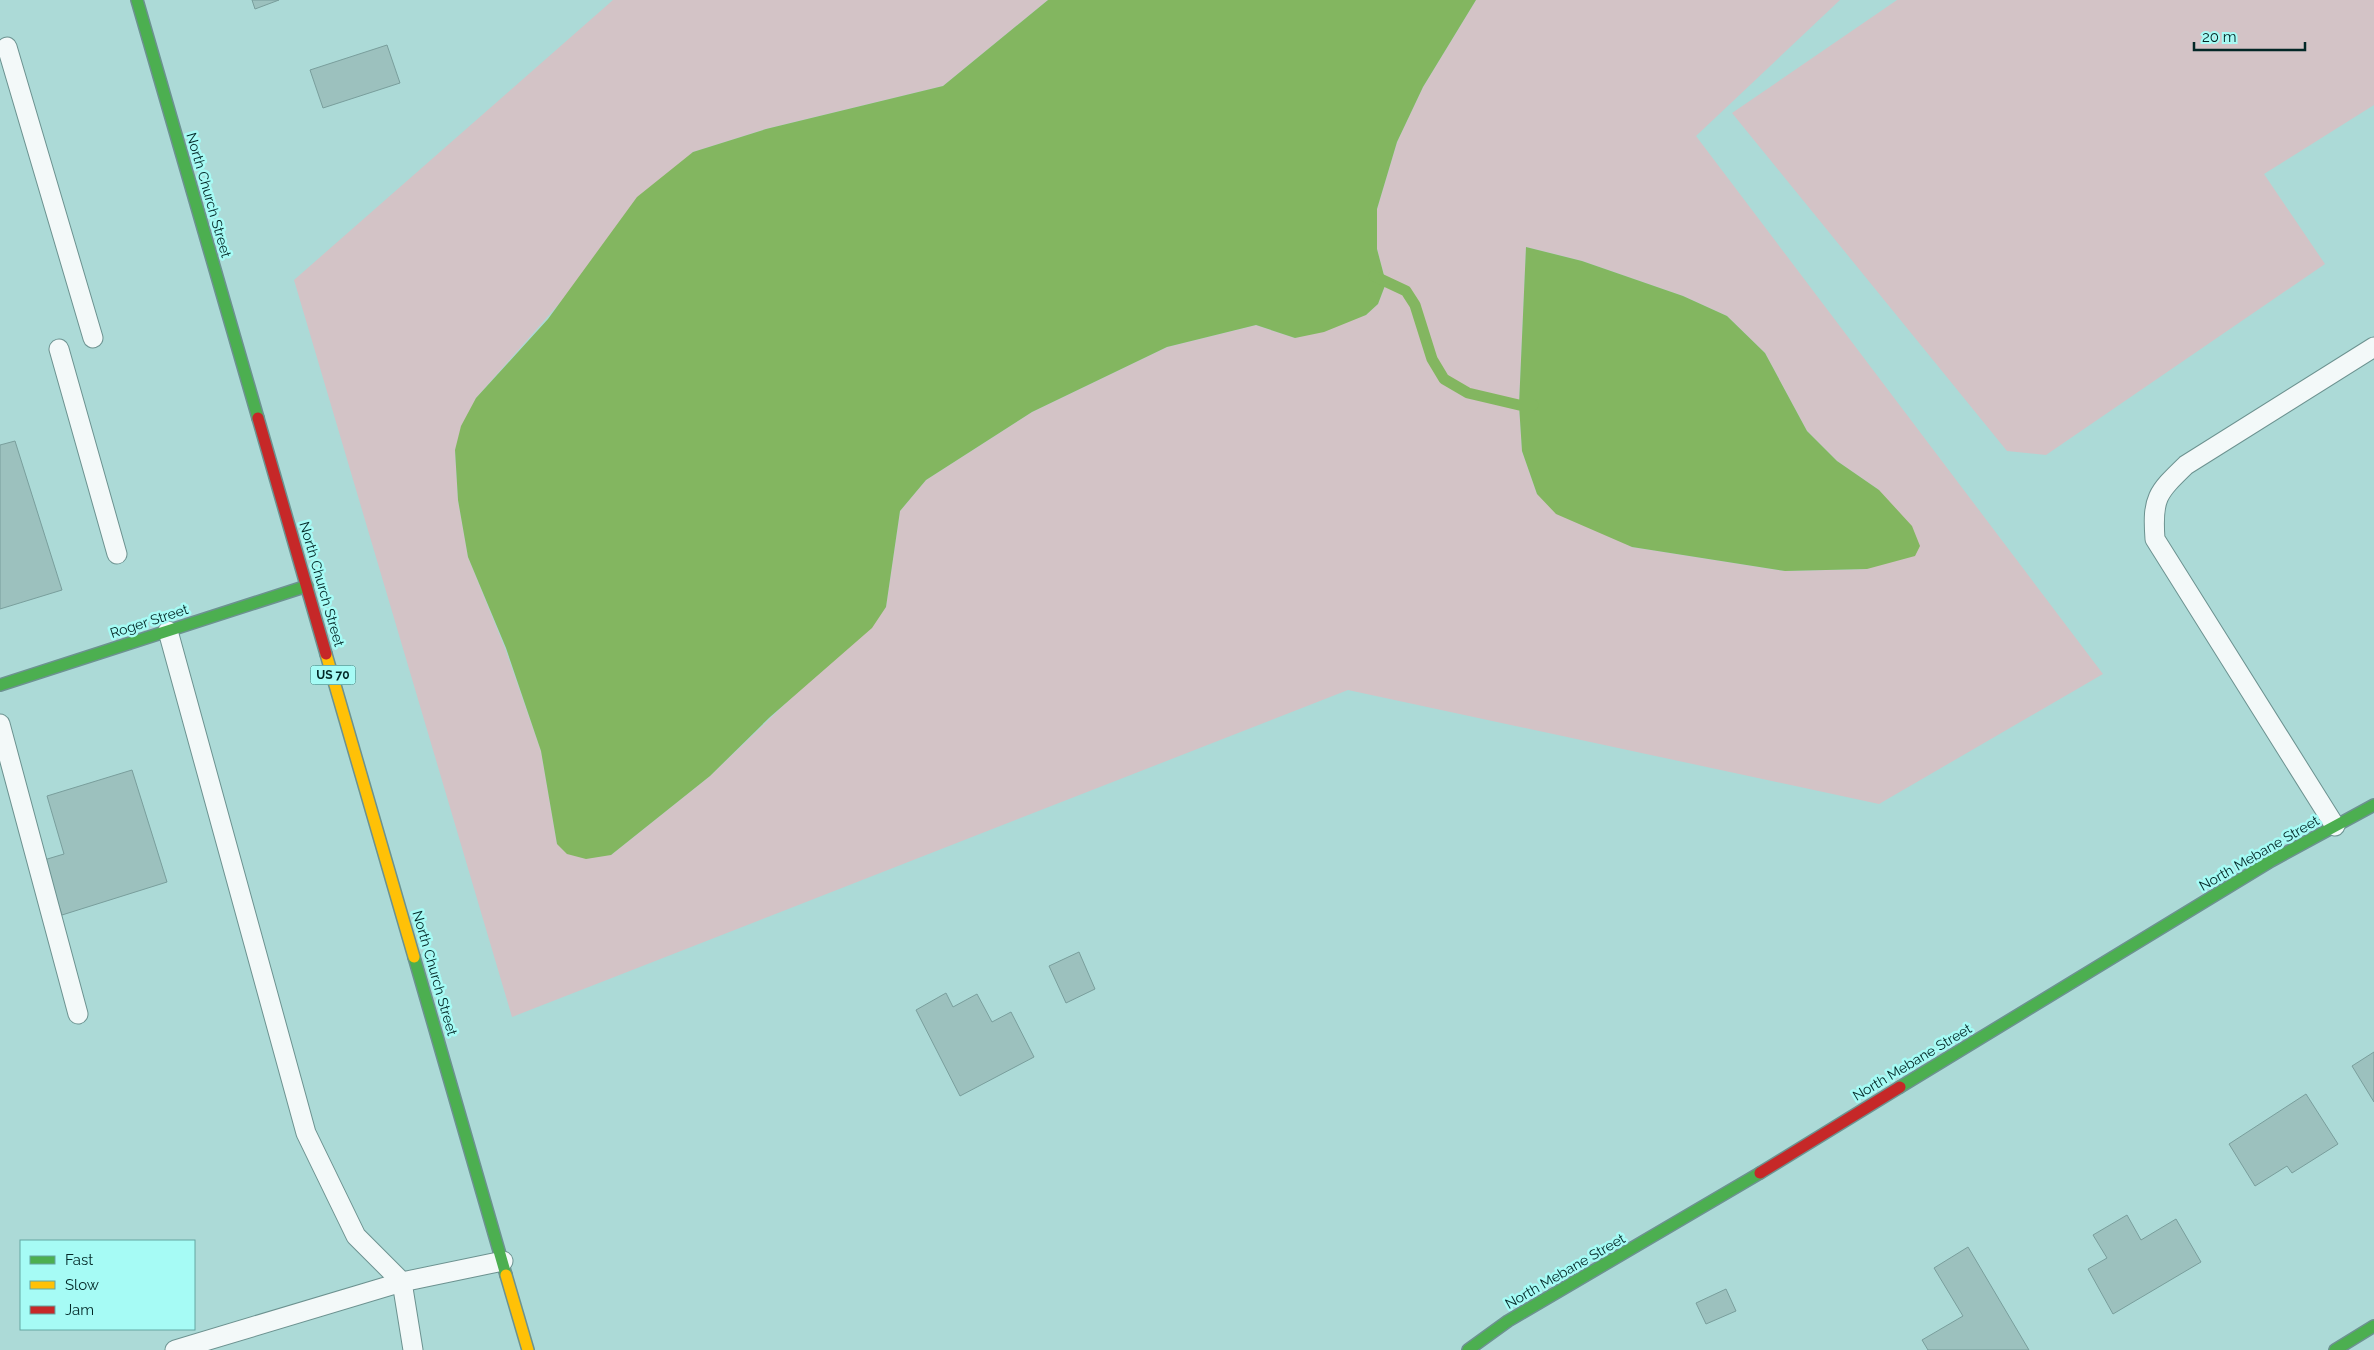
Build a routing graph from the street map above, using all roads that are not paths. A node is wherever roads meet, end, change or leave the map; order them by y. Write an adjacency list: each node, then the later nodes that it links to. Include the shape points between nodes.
1 (137, 0): 7 (main road, North Church Street / US 70)
2 (7, 47): 3 (lane)
3 (93, 338)
4 (2374, 346): 12 (lane, via 2186,465 2162,488 2153,513 2155,539)
5 (59, 348): 6 (lane)
6 (117, 554)
7 (307, 586): 8 (main road, Roger Street); 14 (main road, North Church Street / US 70)
8 (168, 631): 9 (main road, Roger Street); 15 (lane, via 306,1133 356,1236)
9 (0, 685)
10 (0, 724): 13 (lane)
11 (2374, 805): 12 (main road, North Mebane Street)
12 (2335, 826): 20 (main road, North Mebane Street, via 2271,861 1740,1185 1508,1321)
13 (78, 1014)
14 (503, 1261): 15 (lane); 19 (main road, North Church Street / US 70)
15 (402, 1282): 17 (lane); 18 (lane)
16 (2374, 1326): 21 (main road)
17 (174, 1350)
18 (413, 1350)
19 (528, 1350)
20 (1468, 1350)
21 (2335, 1350)

